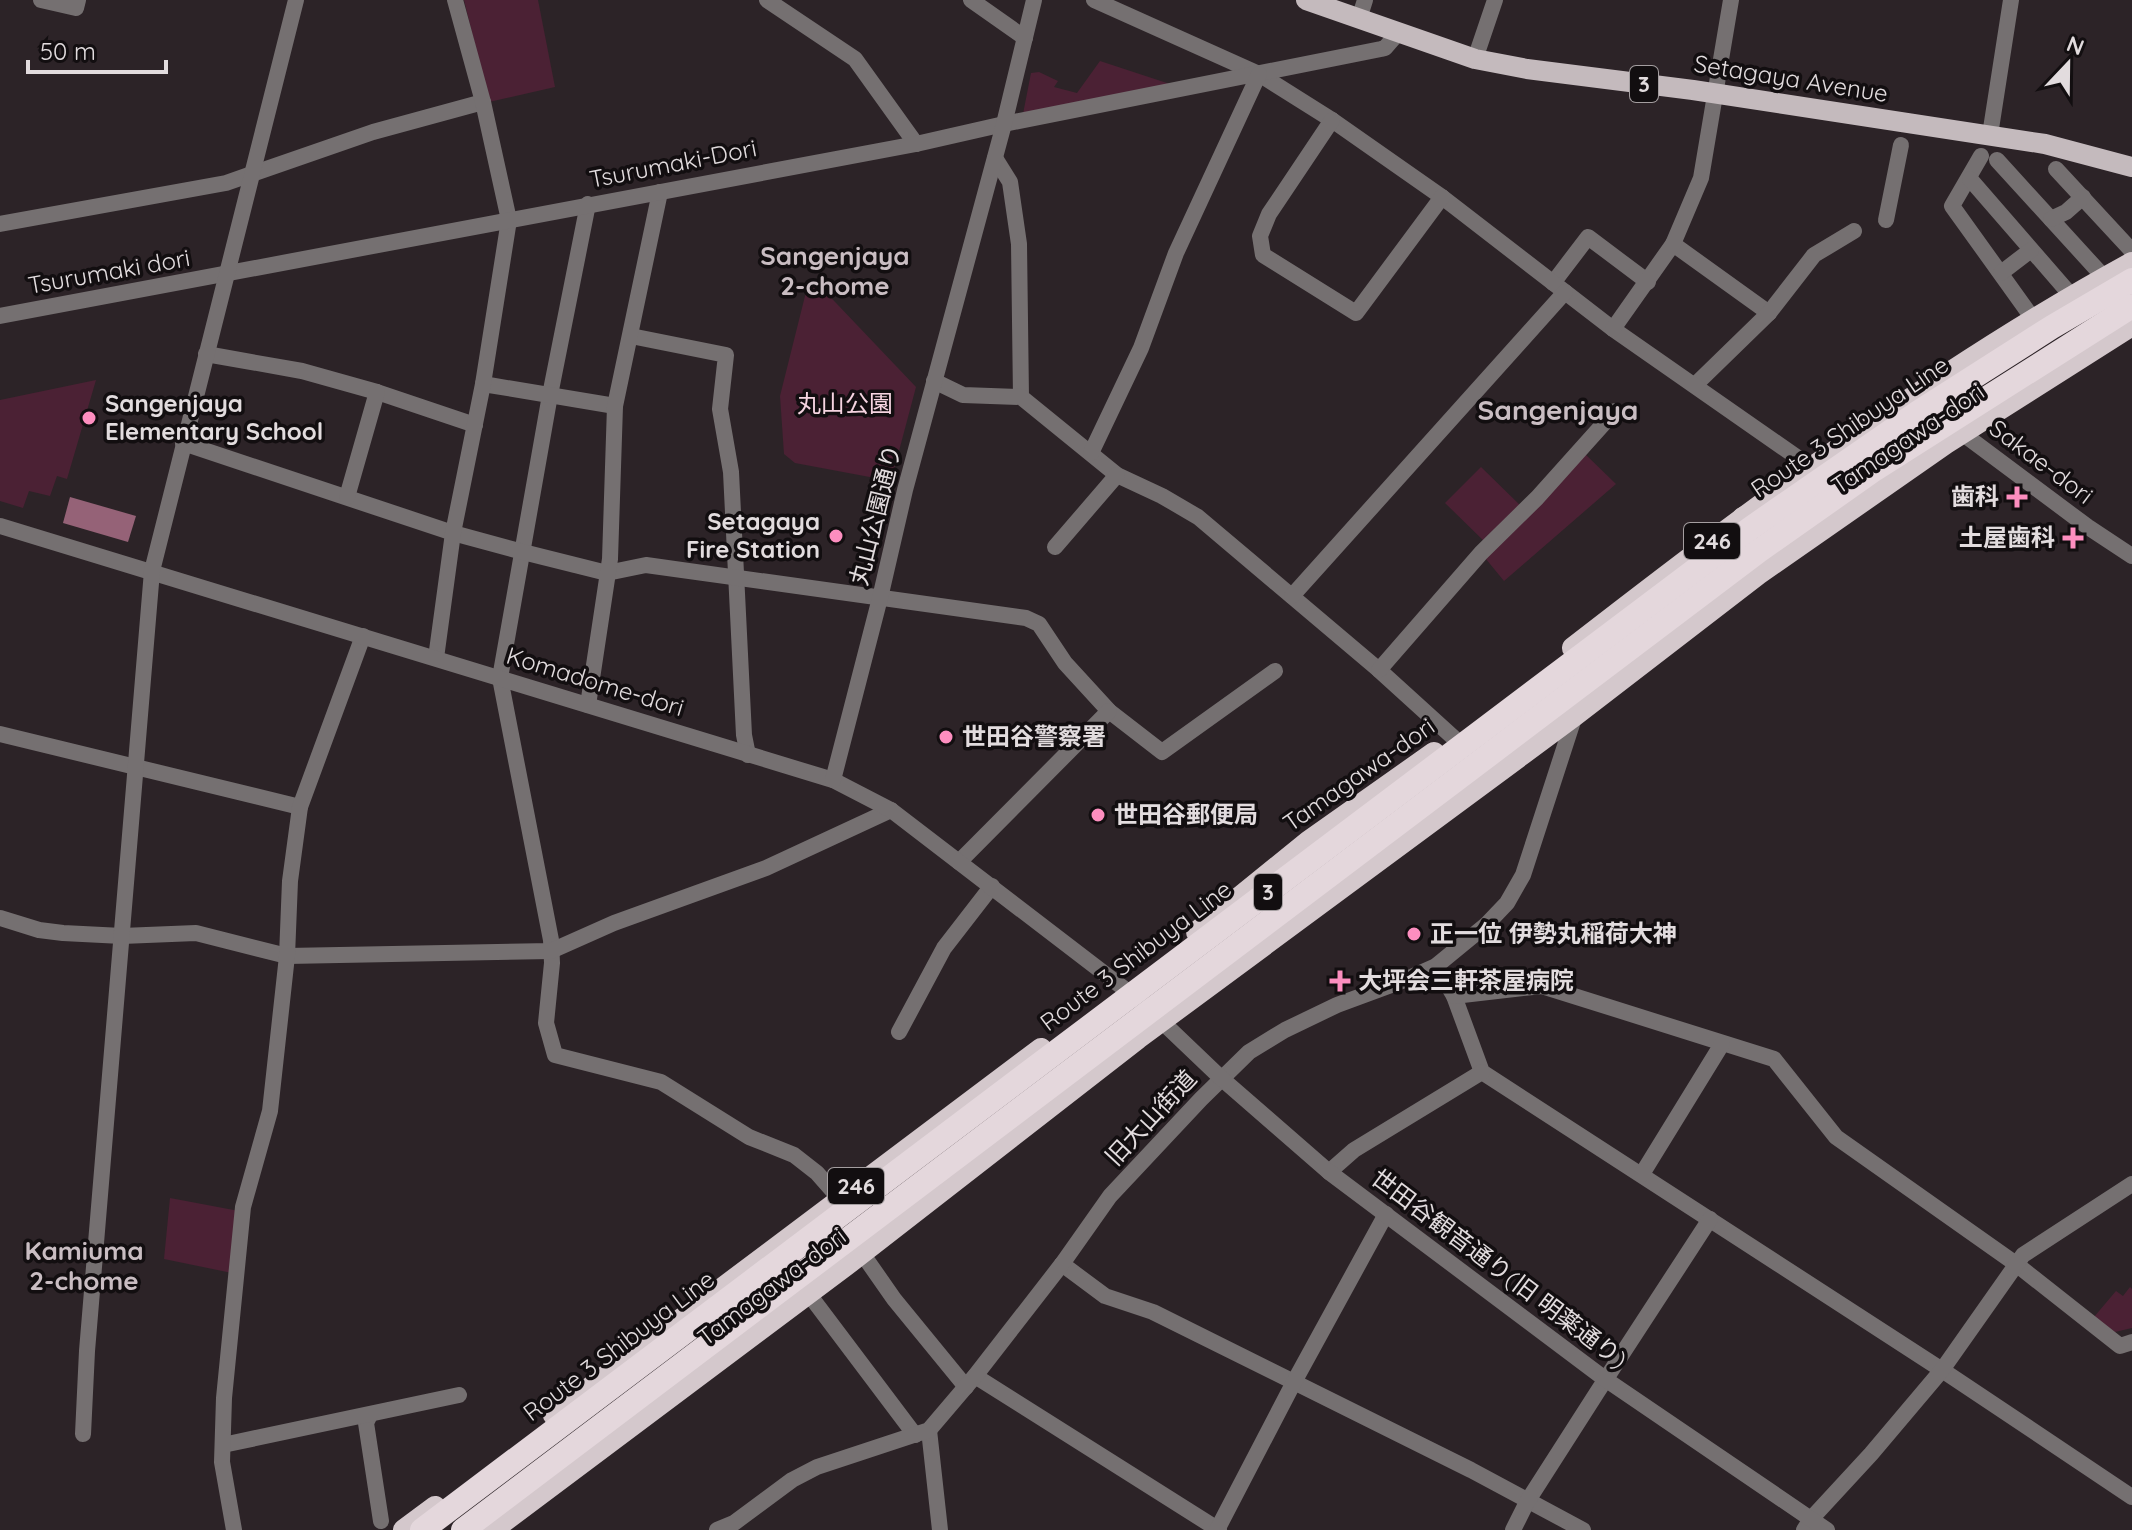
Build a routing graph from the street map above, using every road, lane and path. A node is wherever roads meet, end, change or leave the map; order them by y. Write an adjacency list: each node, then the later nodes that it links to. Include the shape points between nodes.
1 (41, 0): 2 (street, via 76,8)
2 (78, 0)
3 (296, 0): 28 (street)
4 (455, 0): 19 (street)
5 (767, 0): 23 (street, via 855,59)
6 (971, 0): 15 (street)
7 (1034, 0): 15 (street)
8 (1094, 0): 17 (street)
9 (1306, 0): 13 (main road, Setagaya Avenue / 3)
10 (1495, 0): 16 (street)
11 (1731, 0): 18 (street)
12 (2011, 0): 22 (street)
13 (1362, 9): 14 (main road, Setagaya Avenue / 3)
14 (1398, 33): 16 (main road, Setagaya Avenue / 3); 17 (street, Tsurumaki-Dori, via 1385,48)
15 (1025, 38): 21 (street)
16 (1475, 59): 18 (main road, Setagaya Avenue / 3)
17 (1259, 74): 20 (street); 21 (street, Tsurumaki-Dori); 70 (street)
18 (1716, 94): 22 (main road, Setagaya Avenue / 3); 39 (street, via 1701,178)
19 (483, 102): 28 (street, via 373,132); 35 (street)
20 (1332, 120): 31 (street); 31 (street, via 1269,214 1260,236 1263,255 1356,313)
21 (1004, 124): 23 (street, Tsurumaki-Dori); 25 (street, 丸山公園通り)
22 (1990, 135): 26 (main road, Setagaya Avenue / 3)
23 (916, 144): 30 (street, Tsurumaki-Dori)
24 (1901, 145): 36 (street)
25 (995, 158): 59 (street, 丸山公園通り); 64 (street, via 1010,182 1019,244)
26 (2132, 167)
27 (2056, 169): 32 (street)
28 (250, 176): 37 (street); 45 (street)
29 (1970, 179): 34 (street, via 1989,158); 40 (street); 43 (street, via 1952,206)
30 (660, 192): 33 (street, Tsurumaki-Dori); 57 (street)
31 (1442, 197): 49 (street)
32 (2083, 197): 34 (street); 41 (street)
33 (588, 204): 35 (street, Tsurumaki-Dori); 63 (street)
34 (2051, 219): 44 (street)
35 (509, 220): 45 (street, Tsurumaki-Dori); 60 (street)
36 (1886, 220)
37 (0, 224)
38 (1854, 231): 52 (street, via 1814,255)
39 (1673, 244): 47 (street); 52 (street)
40 (2031, 250): 43 (street); 50 (street)
41 (2132, 251)
42 (2132, 263): 71 (highway, Tamagawa-dori / 246, via 1969,359)
43 (2001, 273): 54 (street)
44 (2101, 274)
45 (227, 275): 53 (street, Tsurumaki dori); 58 (street)
46 (2132, 280): 141 (highway, Route 3 Shibuya Line / 3, bridge, via 1917,413 1751,528)
47 (1648, 282): 49 (street, via 1588,237); 56 (street)
48 (2132, 286): 74 (highway, 246, bridge, via 1848,465)
49 (1559, 287): 56 (street); 83 (street)
50 (2069, 293)
51 (2132, 306): 142 (highway, Route 3 Shibuya Line / 3, bridge, via 1875,469 1760,550)
52 (1769, 313): 61 (street)
53 (0, 316)
54 (2031, 316)
55 (2132, 325): 68 (highway, Tamagawa-dori / 246)
56 (1613, 329): 61 (street)
57 (631, 336): 65 (street); 82 (street, via 726,355 720,409 731,472)
58 (206, 354): 62 (street, via 302,371); 69 (street)
59 (934, 381): 64 (street, via 963,395); 84 (street, 丸山公園通り)
60 (483, 384): 63 (street); 67 (street)
61 (1695, 385): 71 (street)
62 (377, 392): 67 (street); 73 (street)
63 (550, 395): 65 (street); 78 (street)
64 (1021, 397): 70 (street)
65 (615, 406): 81 (street)
66 (1615, 411): 87 (street)
67 (475, 425): 76 (street)
68 (1962, 433): 79 (street, Sakae-dori); 92 (highway, Tamagawa-dori / 246, via 1758,574)
69 (183, 443): 73 (street); 80 (street)
70 (1091, 453): 72 (street)
71 (1811, 467): 74 (highway, Tamagawa-dori / 246)
72 (1117, 475): 77 (street); 83 (street, via 1198,517)
73 (347, 497): 76 (street)
74 (1743, 518): 94 (highway, Tamagawa-dori / 246)
75 (0, 526): 80 (street, Komadome-dori)
76 (453, 533): 78 (street); 86 (street)
77 (1055, 547)
78 (523, 552): 81 (street); 89 (street)
79 (2132, 556)
80 (152, 571): 85 (street, Komadome-dori); 96 (street)
81 (607, 573): 82 (street, via 646,565); 90 (street)
82 (736, 578): 84 (street); 95 (street)
83 (1292, 596): 87 (street)
84 (880, 598): 91 (street, via 1039,624 1065,663); 97 (street, 丸山公園通り)
85 (363, 636): 86 (street, Komadome-dori); 98 (street)
86 (436, 658): 89 (street, Komadome-dori)
87 (1379, 670): 94 (street)
88 (1275, 671): 91 (street, via 1162,752)
89 (500, 678): 90 (street, Komadome-dori); 104 (street)
90 (588, 705): 95 (street, Komadome-dori)
91 (1109, 711): 100 (street)
92 (1575, 715): 106 (street, 旧大山街道, via 1523,875 1486,925); 109 (highway, Tamagawa-dori / 246)
93 (0, 734): 96 (street)
94 (1455, 739): 107 (highway, Tamagawa-dori / 246, via 1308,842)
95 (748, 755): 97 (street, Komadome-dori)
96 (134, 767): 98 (street); 103 (street)
97 (833, 780): 99 (street, Komadome-dori)
98 (300, 807): 105 (street)
99 (891, 810): 100 (street, Komadome-dori); 104 (street, via 766,868)
100 (959, 862): 101 (street, Komadome-dori)
101 (992, 886): 107 (street, Komadome-dori); 110 (street, via 944,948)
102 (0, 918): 103 (street, via 39,930)
103 (122, 936): 105 (street, via 196,933); 132 (street)
104 (551, 951): 105 (street); 117 (street, via 546,1023 555,1055 661,1082 749,1137 794,1155)
105 (287, 956): 133 (street, via 270,1111 243,1207)
106 (1436, 966): 108 (street); 113 (street, 旧大山街道, via 1285,1030)
107 (1124, 987): 109 (street, Komadome-dori); 117 (highway, Tamagawa-dori / 246)
108 (1454, 996): 111 (street, via 1542,986); 112 (street)
109 (1162, 1021): 113 (street, 世田谷観音通り(旧 明薬通り)); 120 (highway, Tamagawa-dori / 246)
110 (899, 1032)
111 (1722, 1044): 115 (street); 121 (street, via 1774,1059 1836,1137)
112 (1482, 1072): 114 (street, via 1354,1150); 115 (street)
113 (1221, 1078): 114 (street, 世田谷観音通り(旧 明薬通り)); 122 (street, 旧大山街道, via 1118,1187)
114 (1329, 1172): 118 (street, 世田谷観音通り(旧 明薬通り))
115 (1642, 1174): 119 (street)
116 (2132, 1184): 121 (street)
117 (839, 1198): 120 (street); 140 (highway, Tamagawa-dori / 246)
118 (1386, 1214): 126 (street, 世田谷観音通り(旧 明薬通り)); 128 (street)
119 (1710, 1219): 125 (street); 126 (street)
120 (860, 1253): 123 (highway, Tamagawa-dori / 246); 127 (street)
121 (2020, 1260): 124 (street, via 2120,1346); 125 (street)
122 (1062, 1264): 127 (street, 旧大山街道); 128 (street, via 1105,1296 1153,1312)
123 (808, 1293): 131 (street); 143 (highway, Tamagawa-dori / 246)
124 (2132, 1342)
125 (1942, 1370): 134 (street); 137 (street)
126 (1605, 1379): 135 (street); 137 (street, 世田谷観音通り(旧 明薬通り))
127 (971, 1382): 131 (street, 旧大山街道); 146 (street)
128 (1294, 1382): 135 (street); 146 (street)
129 (459, 1395): 130 (street)
130 (370, 1415): 133 (street); 136 (street, via 366,1423)
131 (922, 1433): 138 (street, via 817,1467 792,1480); 145 (street)
132 (83, 1434)
133 (223, 1445): 139 (street)
134 (2132, 1497)
135 (1527, 1502): 147 (street); 148 (street)
136 (381, 1521)
137 (1808, 1524): 149 (street, 世田谷観音通り(旧 明薬通り))
138 (736, 1526): 144 (street)
139 (234, 1530)
140 (404, 1530)
141 (422, 1530)
142 (463, 1530)
143 (492, 1530)
144 (717, 1530)
145 (940, 1530)
146 (1218, 1530)
147 (1513, 1530)
148 (1583, 1530)
149 (1827, 1530)

